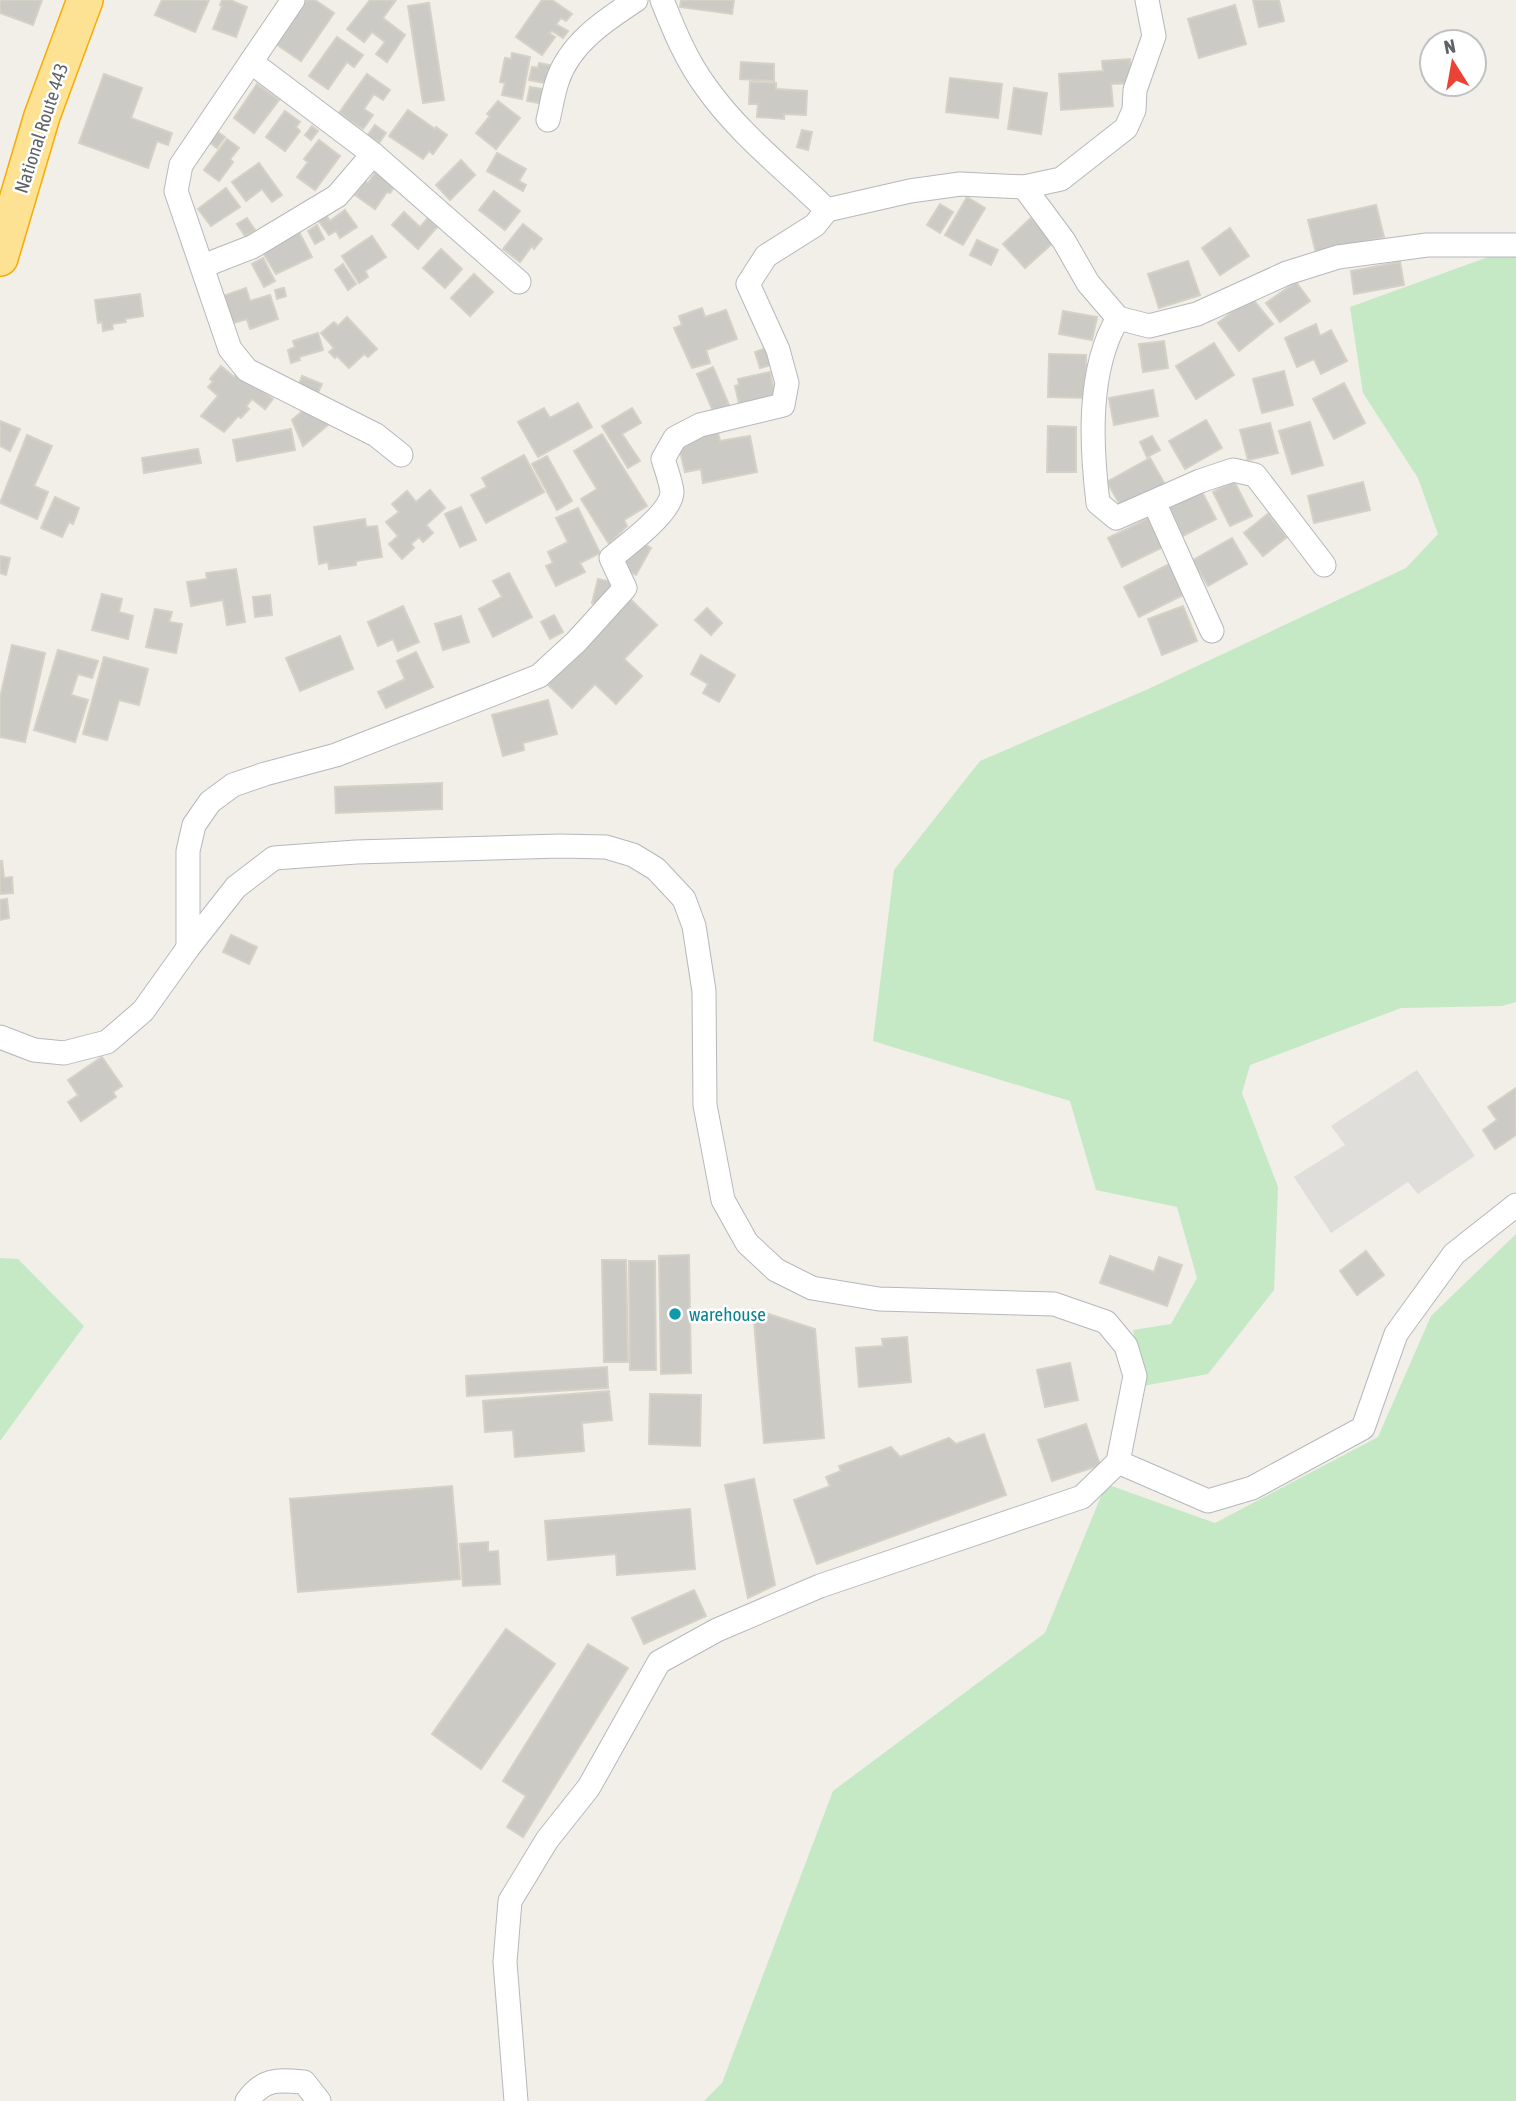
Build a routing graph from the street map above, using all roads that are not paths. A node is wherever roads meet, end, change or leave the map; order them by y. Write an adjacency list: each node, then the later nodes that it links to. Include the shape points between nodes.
1 (85, 0): 12 (highway, National Route 443, via 42,116)
2 (293, 0): 6 (street)
3 (636, 0): 7 (street, via 605,20 570,54)
4 (662, 0): 10 (street, via 681,46 706,87 745,134)
5 (1147, 0): 9 (street, via 1154,36 1126,128 1061,179)
6 (251, 62): 8 (street); 13 (street, via 181,165 177,179 176,191)
7 (548, 120)
8 (373, 154): 13 (street, via 337,196 251,247); 14 (street)
9 (1024, 187): 10 (street, via 960,184); 15 (street, via 1088,283)
10 (827, 210): 20 (street, via 815,225 766,256 748,284 778,350 787,383 783,405 700,425 675,438 663,459 672,494 668,503 635,540 611,558 625,588 539,676 336,755 233,785 210,802 194,825 188,851)
11 (1516, 245): 15 (street, via 1427,244 1338,257 1287,273 1196,314 1149,326)
12 (1, 248)
13 (203, 266): 16 (street, via 230,349 247,369 376,435)
14 (519, 282)
15 (1118, 318): 17 (street, via 1097,380 1094,407 1098,503 1116,518)
16 (401, 456)
17 (1154, 502): 18 (street, via 1233,470 1255,475); 19 (street)
18 (1324, 565)
19 (1212, 631)
20 (188, 948): 21 (street, via 143,1011 107,1042 64,1053 34,1050); 23 (street, via 236,887 274,858 560,846 606,847 633,855 656,869 684,899 694,926 704,991 705,1105 723,1200 747,1243 776,1270 812,1288 879,1299 1054,1304 1106,1322 1126,1346 1135,1376)
21 (0, 1037)
22 (1516, 1205): 23 (street, via 1454,1254 1396,1334 1363,1428 1252,1488 1208,1501)
23 (1118, 1462): 26 (street, via 1082,1497 820,1586 717,1630 659,1662 589,1787 547,1840 510,1901 505,1962)
24 (247, 2101): 25 (street, via 257,2088 280,2080 304,2082)
25 (319, 2101)
26 (516, 2101)

